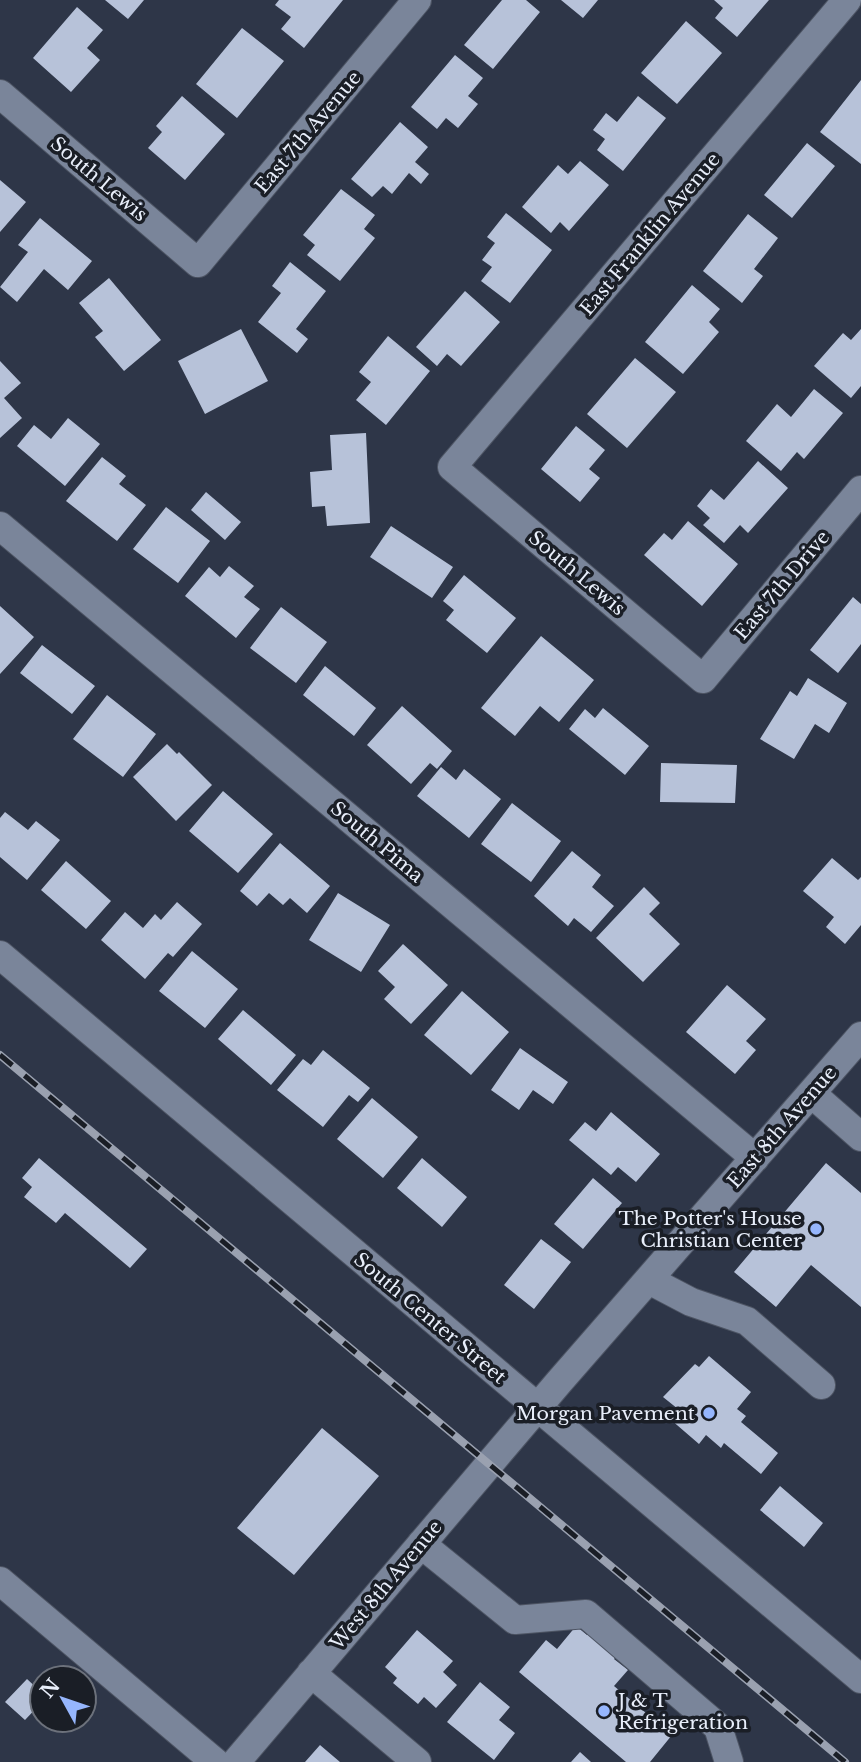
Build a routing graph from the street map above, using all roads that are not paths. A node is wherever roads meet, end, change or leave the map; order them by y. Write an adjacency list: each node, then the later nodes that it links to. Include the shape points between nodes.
1 (417, 0): 4 (street, East 7th Avenue)
2 (847, 0): 5 (street, East Franklin Avenue)
3 (0, 94): 4 (street, South Lewis)
4 (198, 263)
5 (452, 467): 8 (street, South Lewis)
6 (861, 491): 8 (street, East 7th Drive)
7 (0, 526): 13 (street, South Pima)
8 (703, 679)
9 (0, 955): 16 (street, South Center Street)
10 (861, 1036): 11 (street, East 8th Avenue)
11 (812, 1094): 12 (street); 13 (street, East 8th Avenue)
12 (861, 1137)
13 (755, 1157): 14 (street, East 8th Avenue)
14 (649, 1280): 15 (street, via 691,1302 747,1321); 16 (street, East 8th Avenue)
15 (821, 1385)
16 (537, 1408): 17 (street, West 8th Avenue); 20 (street, South Center Street)
17 (421, 1544): 19 (street, West 8th Avenue); 24 (street, via 515,1620 586,1614 718,1727)
18 (0, 1581): 21 (street)
19 (311, 1673): 22 (street, West 8th Avenue); 23 (street)
20 (861, 1679)
21 (215, 1762)
22 (236, 1762)
23 (417, 1762)
24 (729, 1762)

